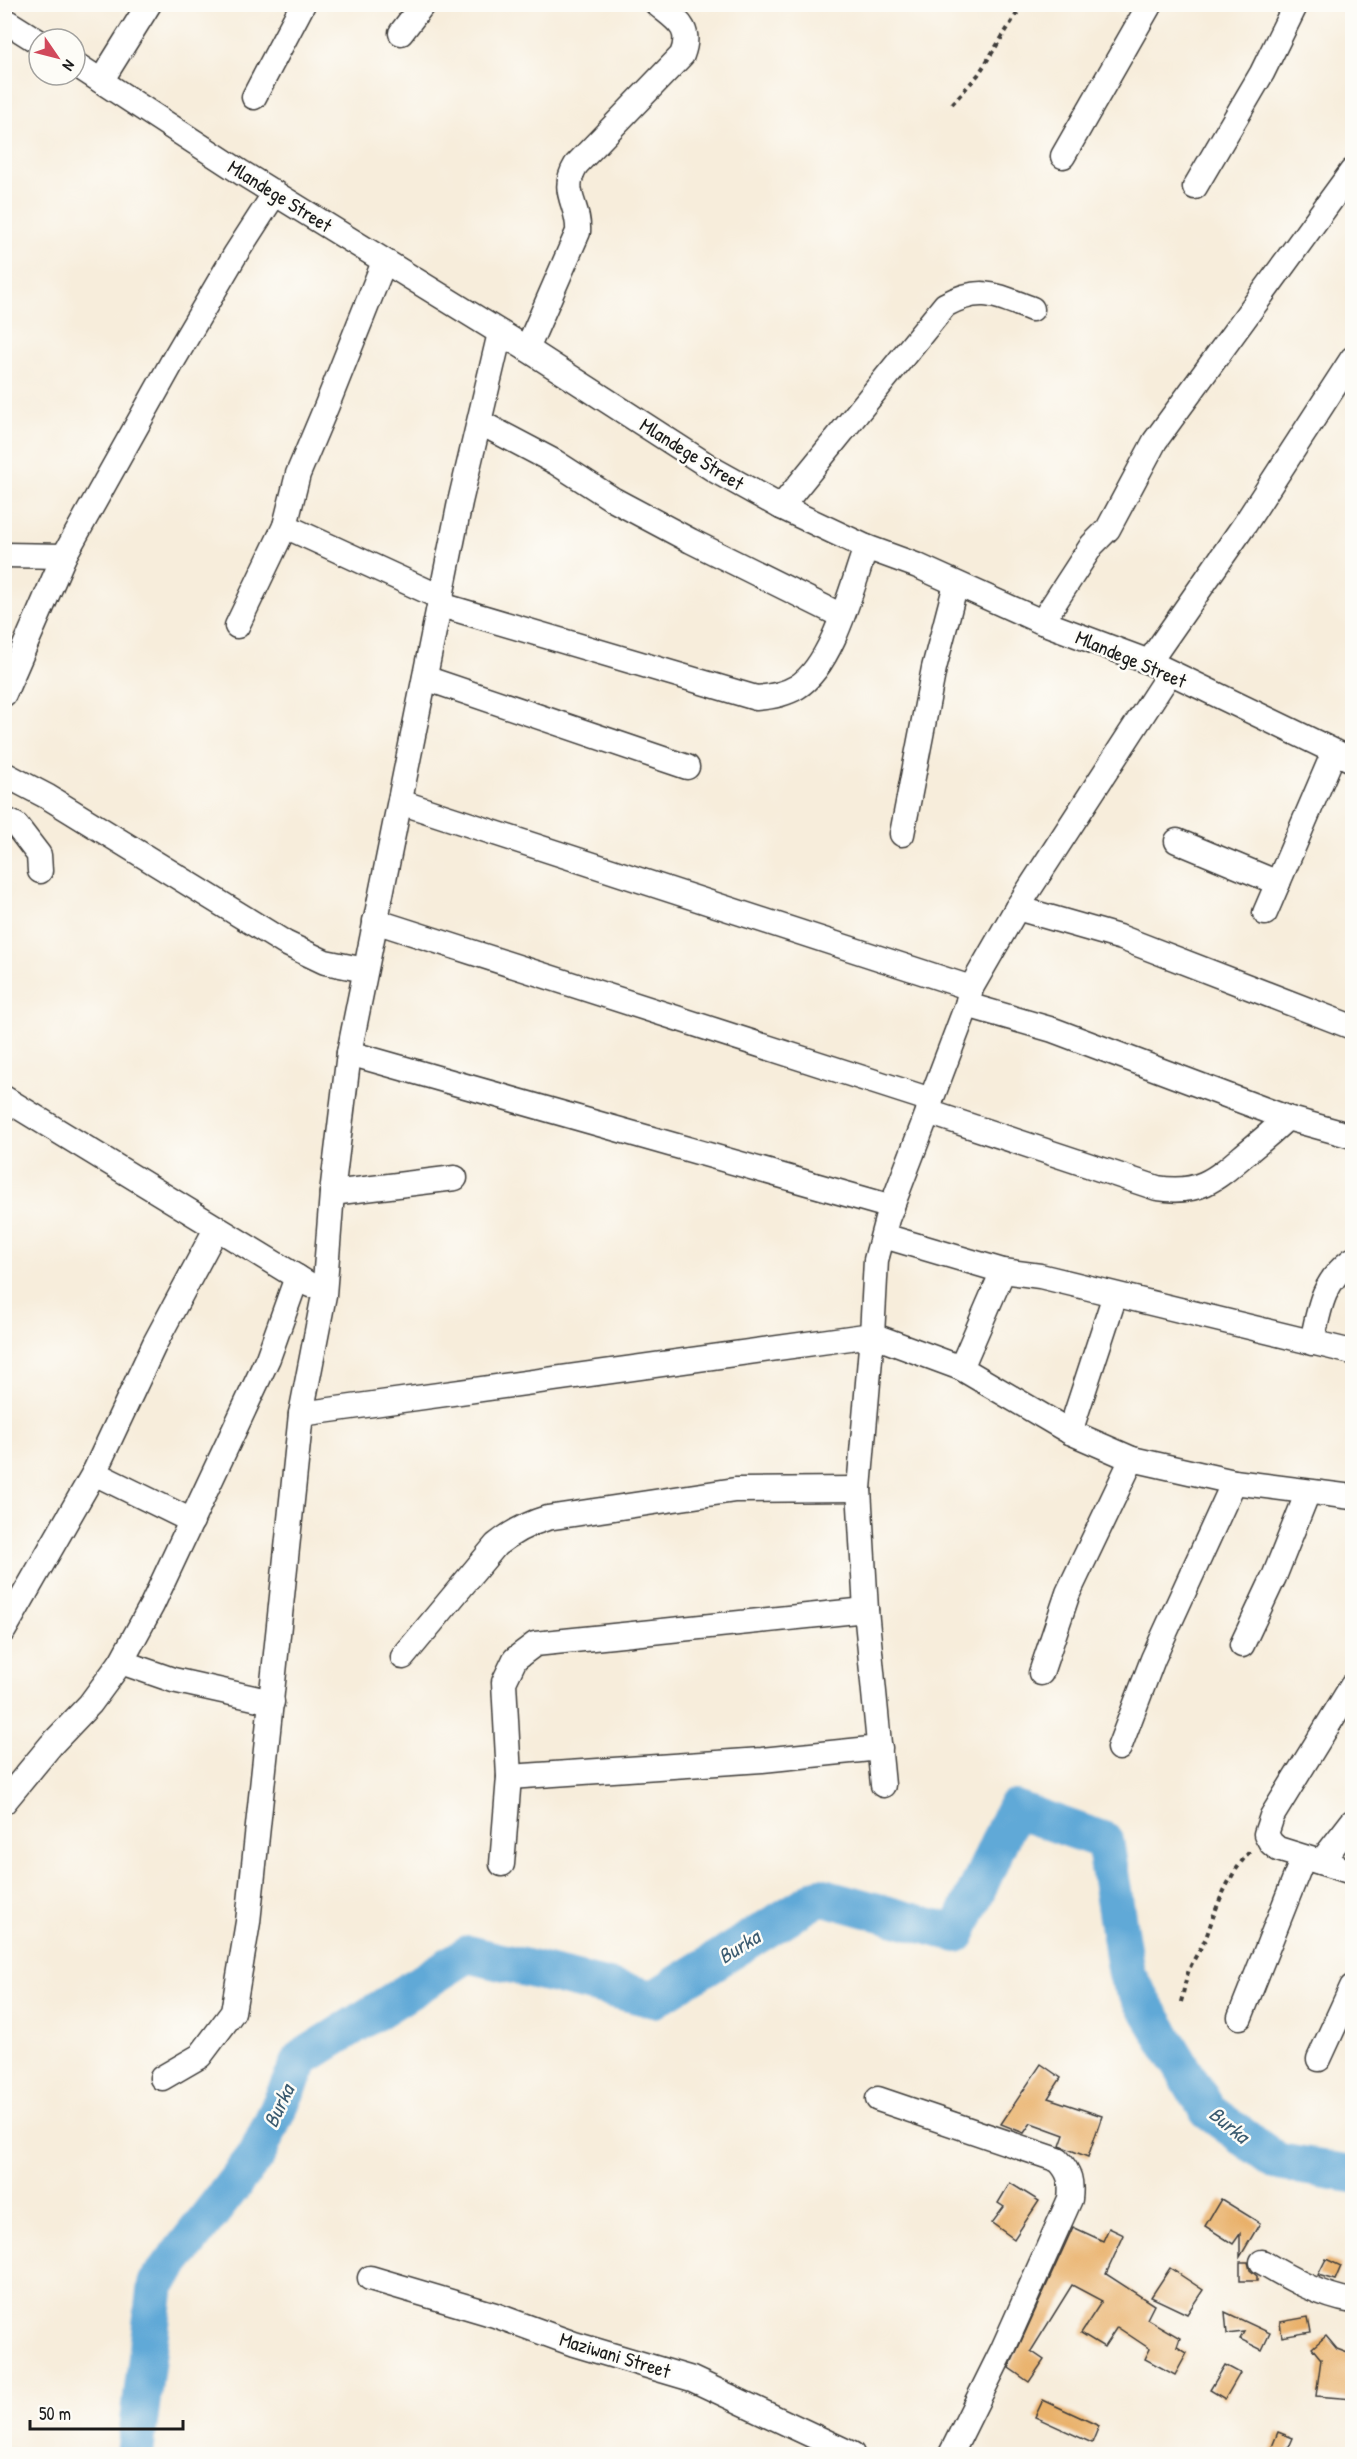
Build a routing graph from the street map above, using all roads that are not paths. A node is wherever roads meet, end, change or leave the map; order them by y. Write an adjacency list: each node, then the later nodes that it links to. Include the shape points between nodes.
1 (148, 4): 11 (street)
2 (303, 4): 12 (street)
3 (423, 4): 8 (street)
4 (657, 4): 20 (street, via 680,23 686,35 682,55 570,174 568,190 578,232)
5 (1150, 4): 13 (street)
6 (1296, 4): 15 (street, via 1262,73)
7 (4, 20): 9 (street)
8 (401, 33)
9 (27, 34)
10 (87, 72): 11 (street, Mlandege Street)
11 (101, 81): 16 (street, Mlandege Street)
12 (254, 98)
13 (1063, 156)
14 (1353, 171): 31 (street, via 1155,441 1108,529 1074,570)
15 (1195, 187)
16 (275, 193): 17 (street, Mlandege Street); 27 (street, via 174,358)
17 (384, 262): 19 (street, Mlandege Street); 24 (street, via 298,474)
18 (1032, 309): 23 (street, via 977,293 945,305)
19 (500, 333): 20 (street, Mlandege Street); 22 (street)
20 (527, 349): 23 (street, Mlandege Street, via 716,471)
21 (1353, 359): 33 (street, via 1245,524)
22 (481, 423): 29 (street, via 460,502); 30 (street, via 681,536)
23 (781, 507): 25 (street, Mlandege Street)
24 (285, 526): 29 (street); 32 (street)
25 (866, 547): 28 (street, Mlandege Street); 30 (street)
26 (4, 555): 27 (street)
27 (64, 556): 35 (street)
28 (956, 584): 31 (street, Mlandege Street); 41 (street, via 934,668)
29 (441, 601): 30 (street, via 756,698 777,696 811,676 824,658); 34 (street)
30 (842, 616)
31 (1042, 622): 33 (street, Mlandege Street)
32 (237, 626)
33 (1159, 668): 36 (street, Mlandege Street); 45 (street)
34 (425, 678): 37 (street); 39 (street)
35 (4, 694)
36 (1343, 756): 44 (street)
37 (687, 767)
38 (4, 774): 48 (street, via 285,943 325,963)
39 (400, 801): 47 (street); 49 (street)
40 (4, 819): 43 (street, via 16,825 39,855)
41 (902, 834)
42 (1177, 841): 44 (street)
43 (40, 871)
44 (1278, 883): 46 (street)
45 (1017, 908): 49 (street); 50 (street, via 1122,938)
46 (1264, 913)
47 (375, 921): 48 (street); 53 (street)
48 (365, 970): 51 (street)
49 (969, 997): 53 (street); 54 (street)
50 (1353, 1027)
51 (349, 1053): 57 (street); 58 (street)
52 (4, 1098): 59 (street)
53 (929, 1106): 54 (street, via 1171,1190 1187,1190 1216,1179); 58 (street)
54 (1287, 1118): 55 (street)
55 (1353, 1136)
56 (455, 1178): 57 (street)
57 (332, 1193): 64 (street)
58 (892, 1207): 60 (street)
59 (216, 1229): 63 (street); 73 (street, via 155,1343)
60 (884, 1236): 62 (street); 66 (street, via 876,1260)
61 (1353, 1260): 67 (street, via 1326,1286)
62 (1003, 1271): 65 (street); 69 (street)
63 (297, 1276): 64 (street); 78 (street, via 268,1358)
64 (324, 1295): 70 (street)
65 (1114, 1295): 67 (street); 71 (street)
66 (872, 1335): 69 (street); 70 (street); 75 (street)
67 (1312, 1343): 68 (street)
68 (1353, 1352)
69 (961, 1368): 71 (street)
70 (301, 1414): 86 (street)
71 (1070, 1432): 72 (street)
72 (1132, 1459): 74 (street); 84 (street, via 1068,1593)
73 (94, 1473): 78 (street); 80 (street)
74 (1234, 1482): 76 (street); 88 (street, via 1153,1659)
75 (859, 1489): 79 (street); 82 (street, via 735,1490 530,1523 496,1545)
76 (1308, 1492): 77 (street); 81 (street)
77 (1353, 1497)
78 (192, 1521): 83 (street)
79 (866, 1610): 87 (street); 89 (street, via 535,1644 515,1659 504,1682)
80 (4, 1630)
81 (1242, 1646)
82 (403, 1657)
83 (121, 1662): 86 (street, via 173,1680); 91 (street, via 90,1704)
84 (1041, 1673)
85 (1353, 1686): 93 (street, via 1272,1816 1266,1834 1278,1849)
86 (272, 1702): 99 (street, via 248,1922 233,2012 200,2055)
87 (880, 1748): 89 (street); 90 (street)
88 (1119, 1748)
89 (508, 1777): 94 (street)
90 (883, 1785)
91 (4, 1802)
92 (1353, 1822): 93 (street)
93 (1312, 1860): 95 (street); 97 (street)
94 (502, 1864)
95 (1353, 1872)
96 (1353, 1987): 98 (street)
97 (1240, 2017)
98 (1319, 2059)
99 (162, 2078)
100 (878, 2099): 105 (street, via 1058,2160 1067,2169 1072,2183 1070,2199 1056,2231)
101 (1262, 2262): 103 (street, via 1323,2292)
102 (370, 2278): 104 (street, Maziwani Street, via 692,2379)
103 (1353, 2301)
104 (852, 2454)
105 (951, 2454)

